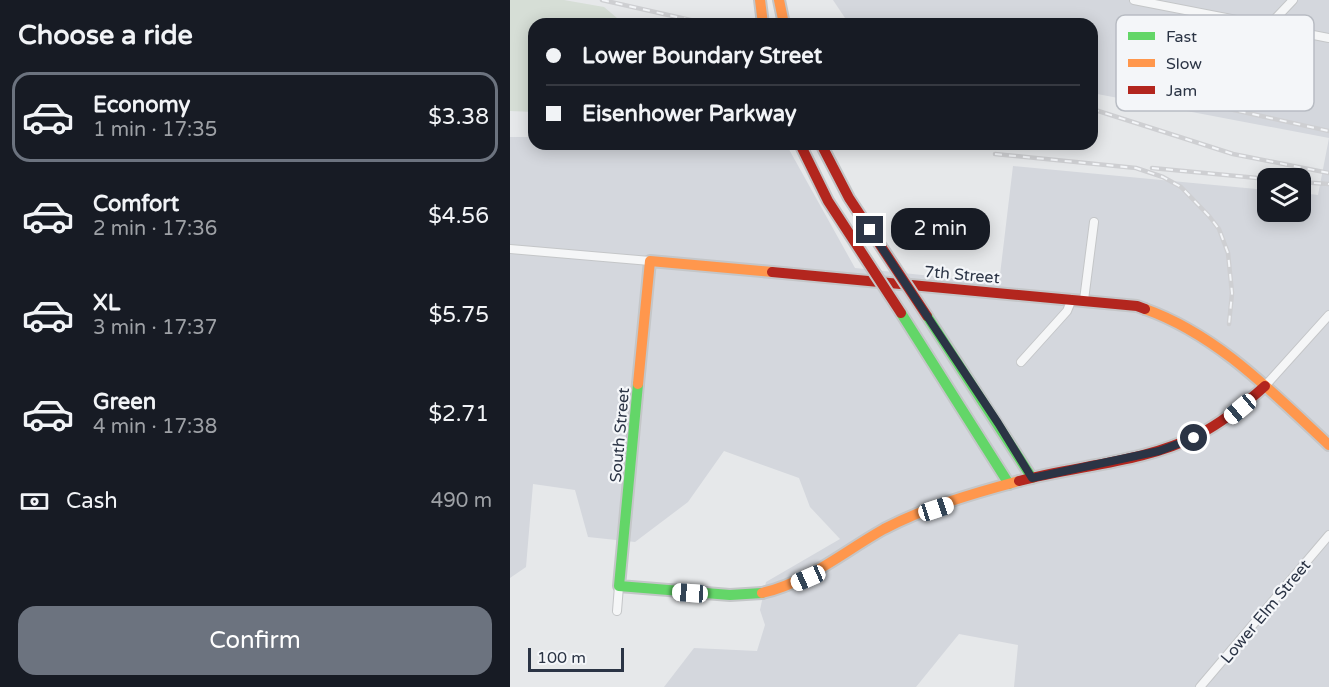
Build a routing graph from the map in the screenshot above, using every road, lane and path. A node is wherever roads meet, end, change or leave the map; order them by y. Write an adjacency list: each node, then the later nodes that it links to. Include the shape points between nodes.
1 (760, 0): 7 (street)
2 (779, 0): 8 (street)
3 (1134, 0): 5 (street)
4 (1293, 0): 6 (street)
5 (1207, 15)
6 (1279, 15)
7 (762, 18)
8 (783, 18)
9 (1314, 35): 10 (street)
10 (1329, 38)
11 (803, 150): 22 (street, bridge, via 828,201)
12 (824, 150): 21 (street, bridge, via 849,198)
13 (1094, 222): 16 (street)
14 (510, 249): 15 (street, 7th Street)
15 (650, 261): 16 (street, 7th Street); 24 (street, South Street)
16 (1078, 299): 18 (street); 19 (street, 7th Street, via 1137,306 1167,316)
17 (1329, 315): 19 (street)
18 (1021, 362)
19 (1265, 386): 20 (street, 7th Street); 21 (street, via 1231,417 1175,446)
20 (1329, 445)
21 (1032, 478): 22 (street)
22 (1009, 484): 24 (street, via 901,522 808,578 762,594 725,595)
23 (1329, 535): 26 (street, Lower Elm Street)
24 (619, 586): 25 (street, South Street)
25 (617, 611)
26 (1200, 687)

